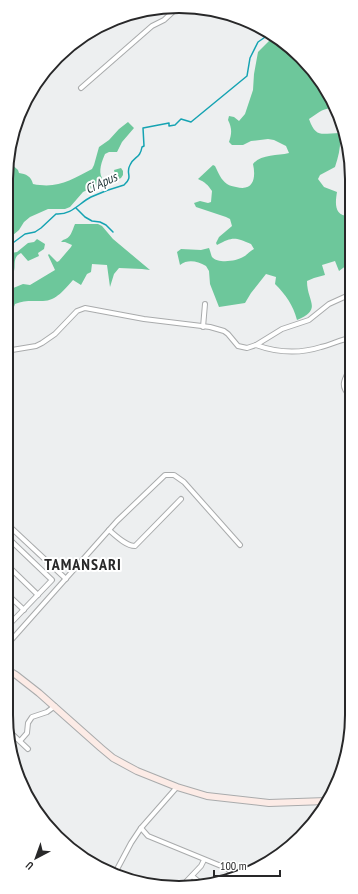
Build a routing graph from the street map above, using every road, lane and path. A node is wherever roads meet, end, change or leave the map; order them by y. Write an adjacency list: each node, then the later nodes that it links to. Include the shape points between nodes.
1 (172, 13): 2 (street, via 152,26)
2 (81, 88)
3 (345, 297): 7 (street, via 329,304 309,320 282,329)
4 (205, 304): 5 (street)
5 (203, 327): 7 (street, via 224,331 238,346 247,348); 8 (street, via 144,320 82,308 42,343)
6 (345, 340): 7 (street, via 300,352 272,350)
7 (256, 345)
8 (13, 350)
9 (345, 378): 10 (street)
10 (345, 389)
11 (180, 499): 13 (street, via 135,546 126,543)
12 (13, 530): 17 (street)
13 (109, 530): 15 (street, via 160,478 169,474 180,478); 17 (street)
14 (13, 543): 18 (street, via 52,580)
15 (240, 545)
16 (13, 571): 18 (street)
17 (66, 579): 22 (street)
18 (38, 595): 20 (street)
19 (13, 599): 20 (street)
20 (24, 610): 21 (street)
21 (13, 621)
22 (13, 638)
23 (13, 674): 24 (main road)
24 (55, 706): 26 (street, via 32,717 28,723 27,733); 28 (main road, via 113,758)
25 (14, 736): 26 (street)
26 (20, 741): 27 (street)
27 (28, 749)
28 (176, 787): 29 (main road, via 207,796 269,803); 30 (street)
29 (321, 801)
30 (142, 828): 31 (street, via 148,836); 32 (street)
31 (204, 860): 33 (street); 34 (street)
32 (118, 869)
33 (232, 872)
34 (192, 876): 35 (street); 36 (street)
35 (197, 880)
36 (187, 881)

